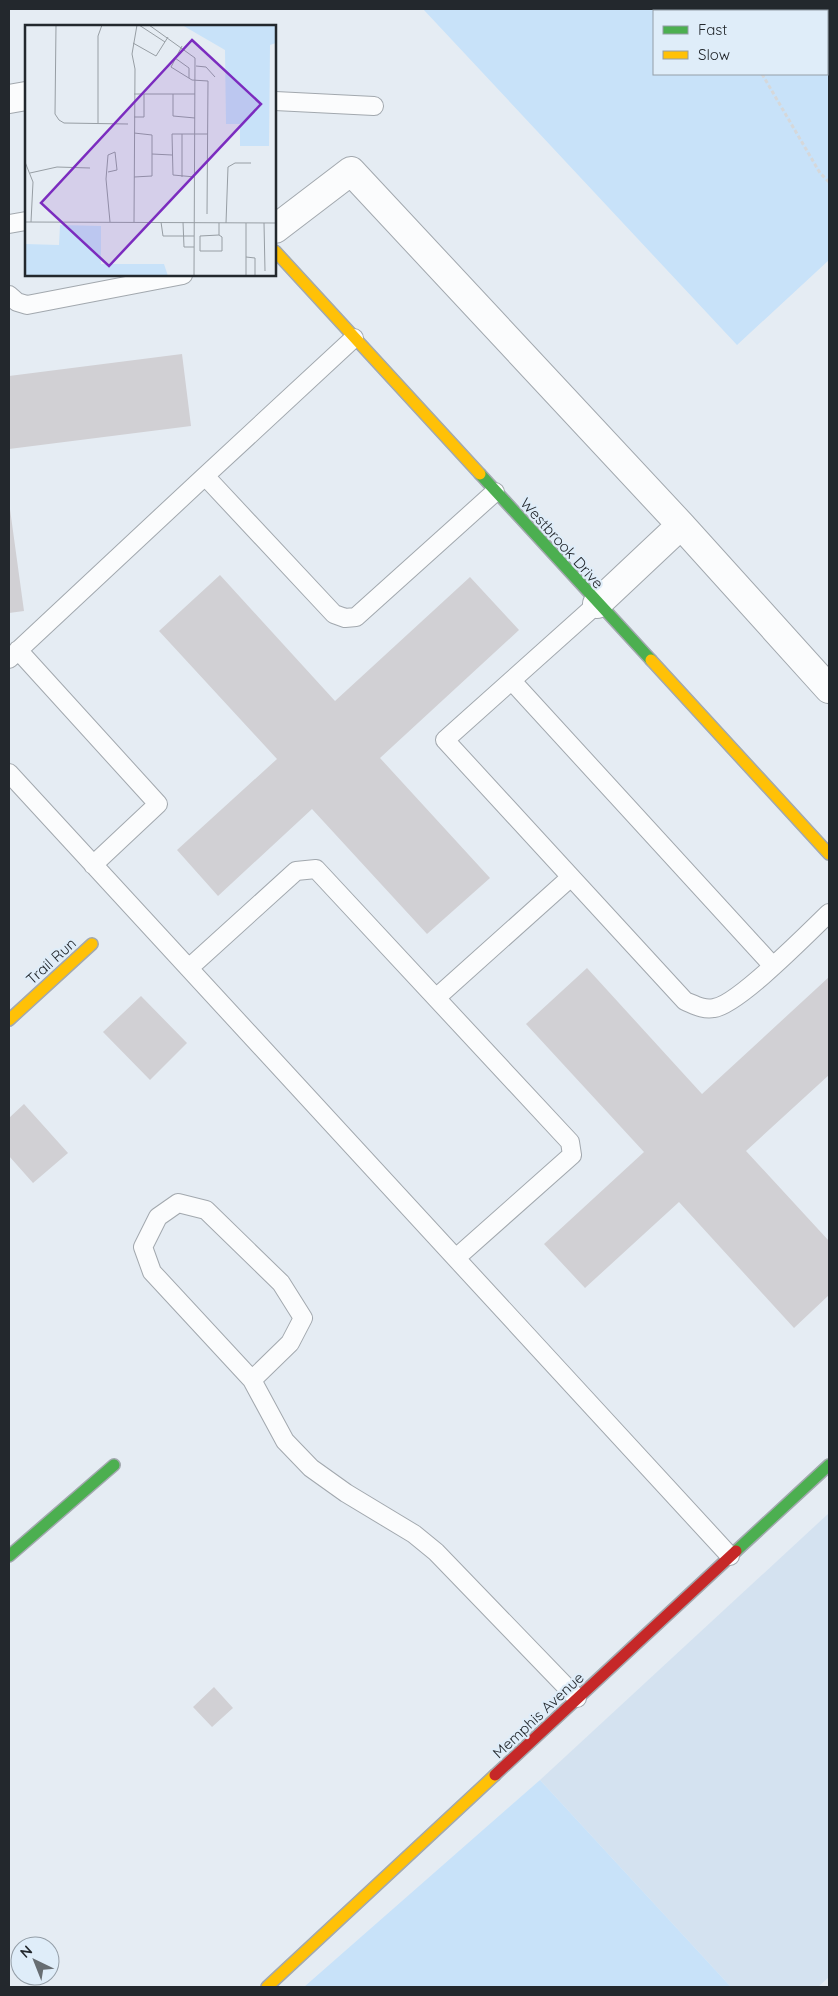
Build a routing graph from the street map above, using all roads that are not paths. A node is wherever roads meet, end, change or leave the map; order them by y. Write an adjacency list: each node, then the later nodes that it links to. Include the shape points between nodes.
1 (25, 96): 2 (street)
2 (9, 99)
3 (276, 101): 4 (lane)
4 (374, 106)
5 (25, 221): 6 (lane)
6 (9, 224)
7 (276, 228): 14 (street, via 351,171)
8 (276, 252): 11 (street, Westbrook Drive)
9 (178, 276): 10 (lane, via 27,305)
10 (9, 295)
11 (354, 338): 12 (lane); 13 (street, Westbrook Drive)
12 (205, 476): 13 (lane, via 334,614 345,618 356,617); 16 (lane)
13 (495, 492): 15 (street, Westbrook Drive)
14 (681, 525): 15 (street); 18 (street)
15 (598, 604): 17 (lane); 20 (street, Westbrook Drive)
16 (13, 655): 21 (lane, via 158,804)
17 (512, 681): 22 (lane, via 445,740); 25 (lane)
18 (829, 689)
19 (9, 773): 21 (lane)
20 (829, 854)
21 (93, 864): 26 (lane)
22 (571, 877): 25 (lane, via 685,1000 701,1008 727,1004); 27 (lane)
23 (829, 913): 25 (lane)
24 (92, 944): 28 (street, Trail Run)
25 (772, 966)
26 (189, 968): 27 (lane, via 296,872 316,869); 29 (lane)
27 (436, 998): 29 (lane, via 570,1142 572,1155)
28 (9, 1020)
29 (456, 1258): 34 (lane)
30 (252, 1380): 30 (lane, via 290,1343 303,1318 281,1282 206,1210 178,1203 158,1217 143,1247 152,1272); 35 (lane, via 285,1441 311,1468 414,1534 436,1552)
31 (114, 1465): 33 (street)
32 (829, 1465): 34 (street, Memphis Avenue)
33 (9, 1556)
34 (730, 1556): 35 (street, Memphis Avenue)
35 (577, 1698): 36 (street, Memphis Avenue)
36 (267, 1987)

